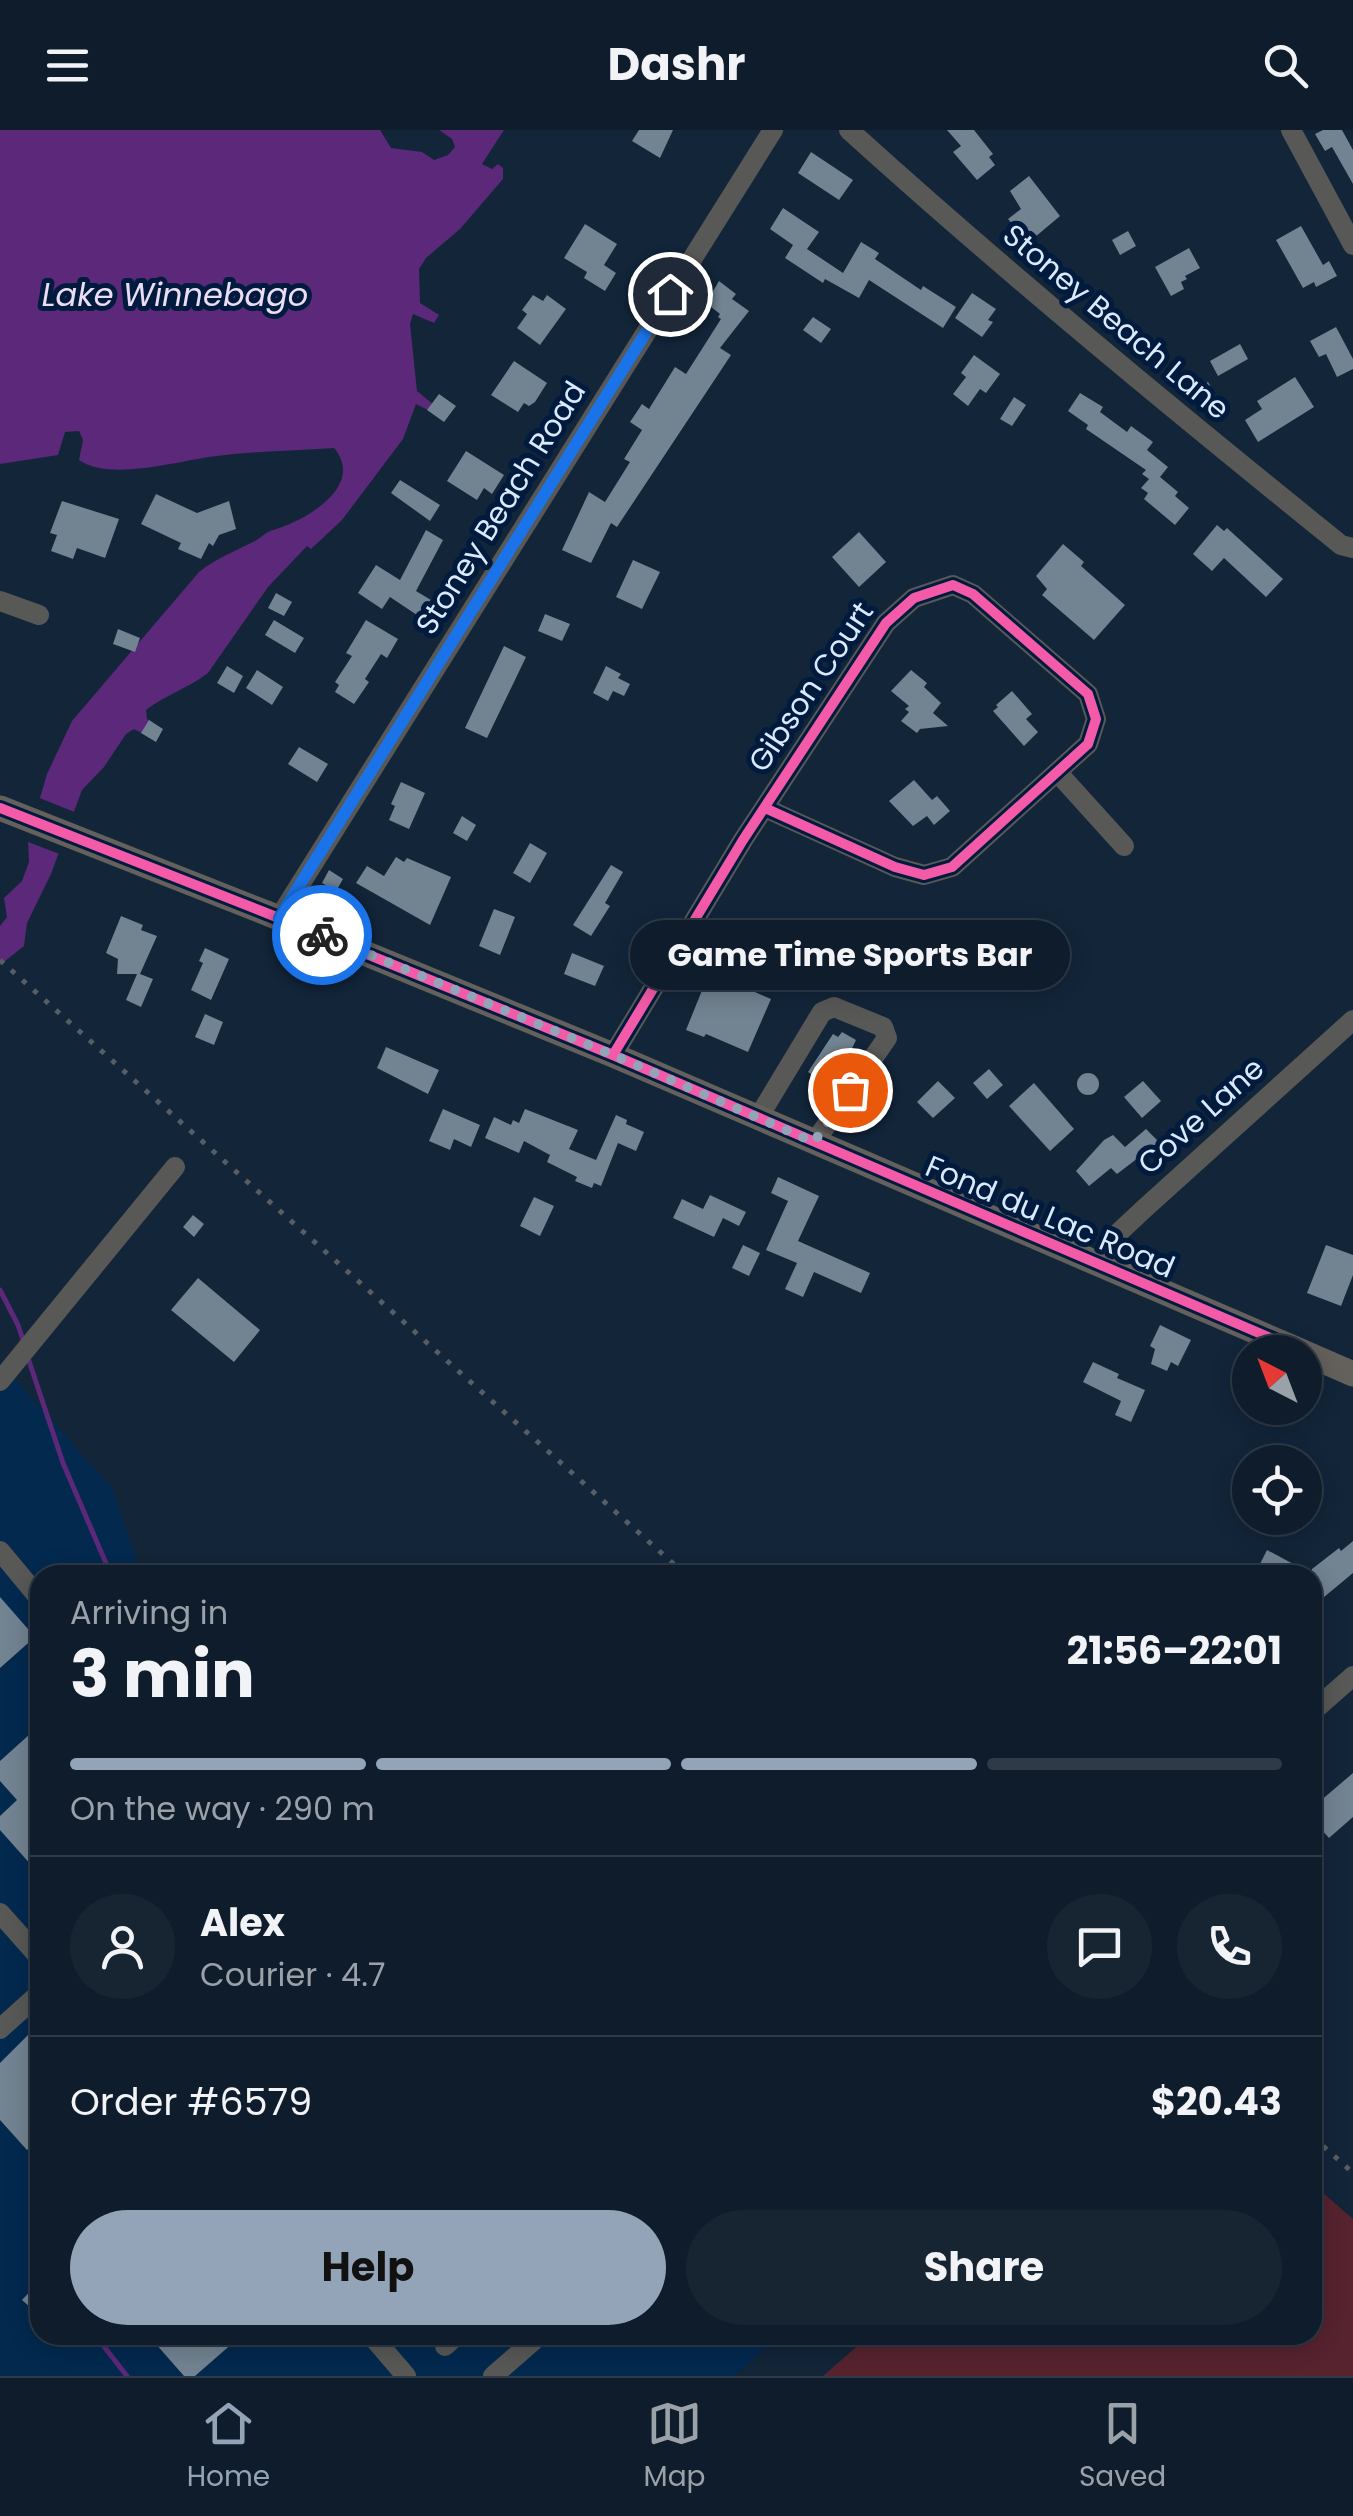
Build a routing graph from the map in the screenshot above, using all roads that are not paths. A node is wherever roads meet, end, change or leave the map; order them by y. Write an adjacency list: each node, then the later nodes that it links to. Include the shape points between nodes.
1 (773, 130): 12 (street, Stoney Beach Road)
2 (849, 130): 5 (street, Stoney Beach Lane, via 1204,435)
3 (1290, 130): 4 (street)
4 (1353, 245)
5 (1353, 548)
6 (0, 600): 7 (street)
7 (39, 615)
8 (1058, 773): 9 (street, Gibson Court, via 952,867 924,875); 9 (street, Gibson Court, via 1088,744 1096,719 1088,694 983,603 952,586 914,598 886,623); 11 (street)
9 (765, 808): 14 (street, Gibson Court)
10 (8, 811): 12 (main road, Fond du Lac Road)
11 (1124, 846)
12 (279, 918): 14 (main road, Fond du Lac Road)
13 (1353, 1020): 18 (street, Cove Lane, via 1144,1208)
14 (613, 1055): 15 (main road, Fond du Lac Road)
15 (758, 1118): 16 (main road, Fond du Lac Road); 16 (street, via 822,1012 834,1007 883,1027 888,1038)
16 (814, 1142): 18 (main road, Fond du Lac Road)
17 (175, 1166): 22 (street)
18 (1097, 1264): 19 (main road, Fond du Lac Road)
19 (1262, 1335)
20 (1322, 1361): 21 (main road, Fond du Lac Road)
21 (1353, 1374)
22 (0, 1381)
23 (0, 1550): 24 (street)
24 (30, 1586)
25 (1353, 1676): 26 (street)
26 (1322, 1703)
27 (0, 1914): 28 (street)
28 (30, 1933)
29 (30, 2003): 30 (street)
30 (0, 2029)
31 (380, 2345): 33 (street)
32 (529, 2345): 34 (street)
33 (406, 2376)
34 (493, 2376)

